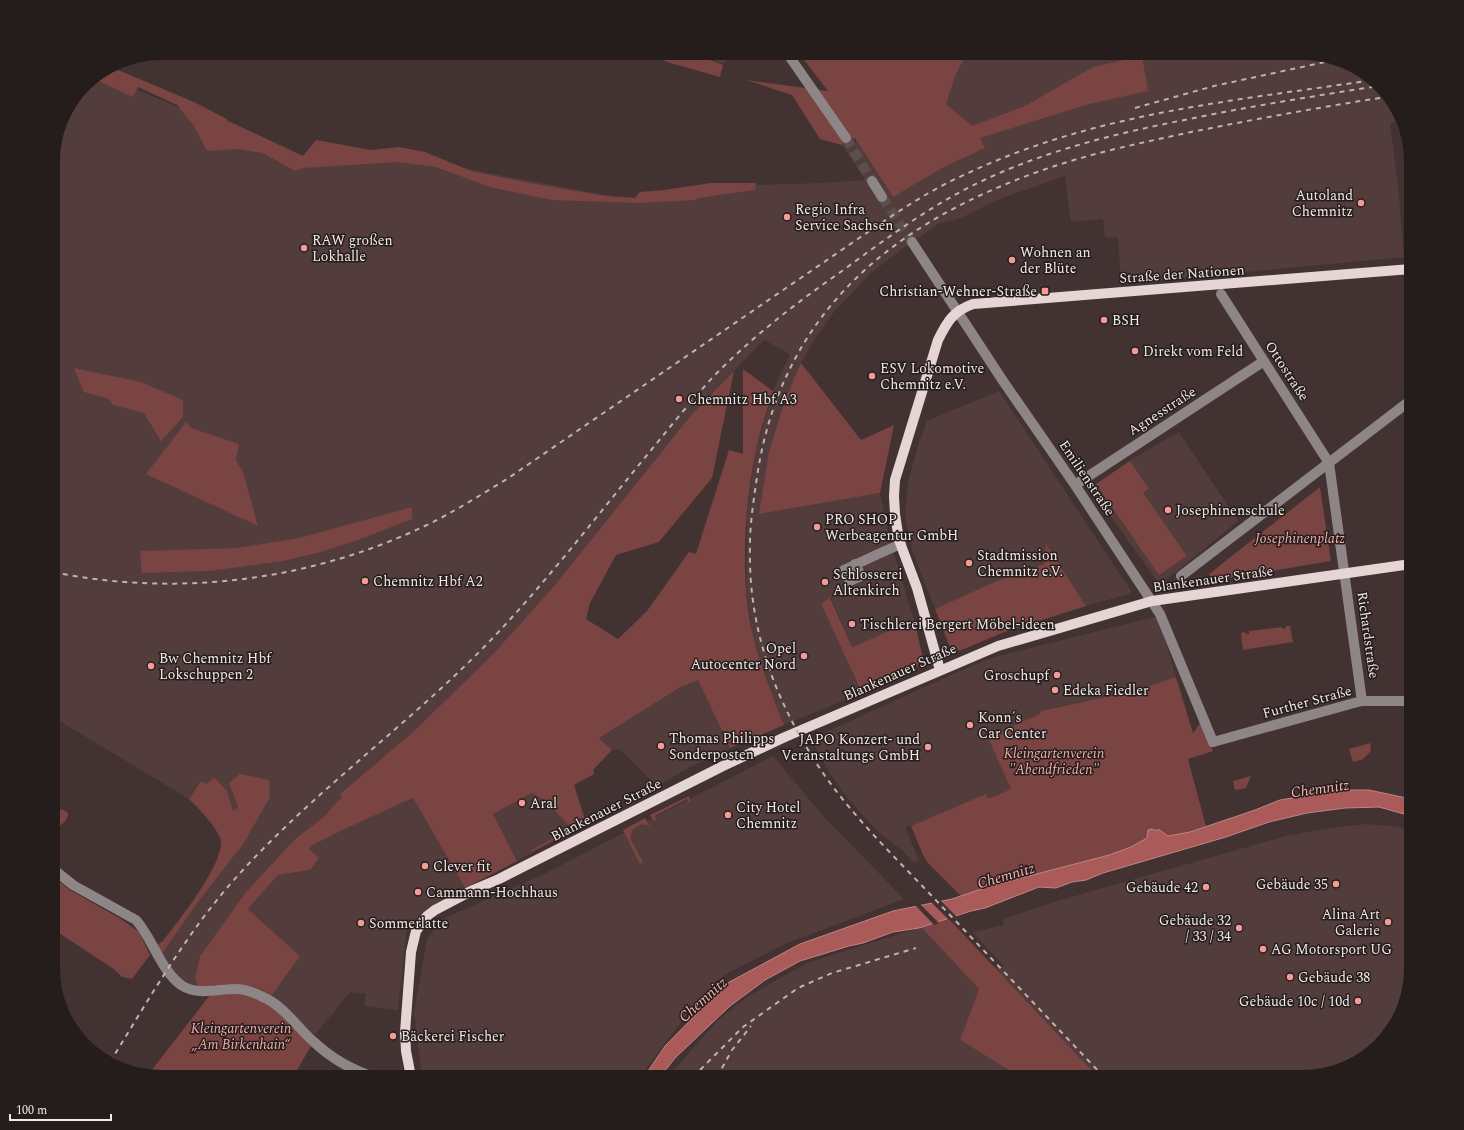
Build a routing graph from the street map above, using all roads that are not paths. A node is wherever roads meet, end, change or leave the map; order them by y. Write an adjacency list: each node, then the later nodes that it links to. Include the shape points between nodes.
1 (792, 60): 2 (street)
2 (846, 138)
3 (872, 181): 4 (street)
4 (882, 197)
5 (912, 242): 8 (street, Emilienstraße)
6 (1404, 270): 8 (main road, Straße der Nationen, via 973,304)
7 (1221, 294): 9 (street, Ottostraße)
8 (958, 311): 12 (street, Emilienstraße); 13 (main road, via 946,324 938,340 895,480 895,514)
9 (1264, 361): 11 (street, Ottostraße); 12 (street, Agnesstraße)
10 (1404, 405): 11 (street)
11 (1330, 463): 16 (street); 17 (street)
12 (1075, 485): 18 (street, Emilienstraße)
13 (901, 544): 14 (street); 19 (main road)
14 (855, 564)
15 (1404, 565): 16 (main road, Blankenauer Straße)
16 (1346, 573): 18 (main road, Blankenauer Straße); 20 (street, Richardstraße)
17 (1181, 576)
18 (1152, 601): 19 (main road, Blankenauer Straße, via 998,646); 22 (street, Emilienstraße, via 1160,614)
19 (940, 670): 25 (main road, Blankenauer Straße, via 723,766 473,890 427,916 416,931 411,952 405,1041)
20 (1362, 701): 21 (street, Further Straße); 22 (street, Further Straße)
21 (1404, 701)
22 (1213, 742)
23 (60, 875): 24 (street, via 73,885 136,920 170,973 181,985 195,991 236,989 262,996 284,1012 323,1050)
24 (358, 1070)
25 (410, 1070)

